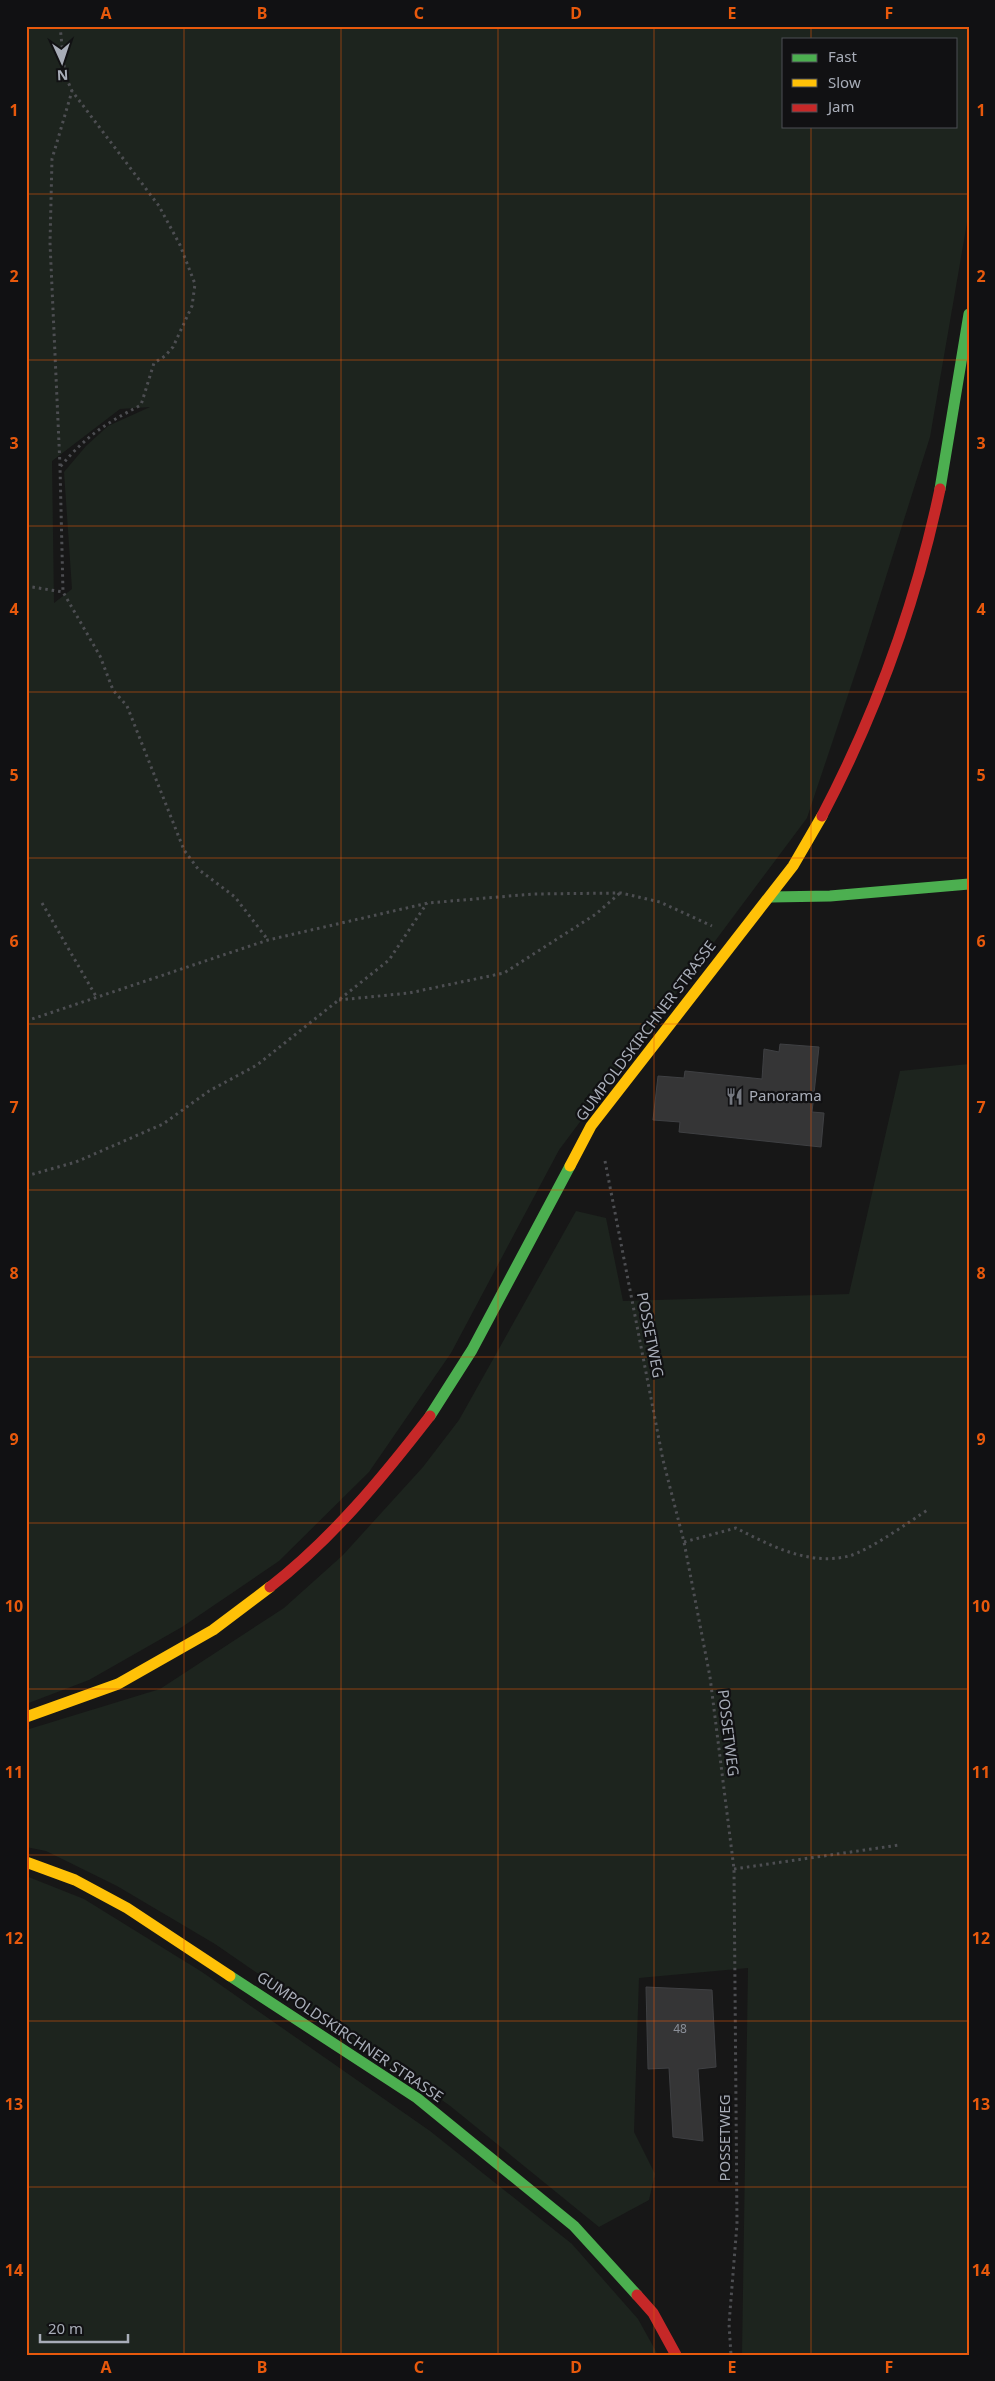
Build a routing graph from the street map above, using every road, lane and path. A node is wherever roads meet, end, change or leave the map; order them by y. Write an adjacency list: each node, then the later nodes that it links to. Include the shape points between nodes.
1 (60, 26): 2 (path, via 65,75)
2 (72, 91): 4 (path, via 52,159 50,243); 4 (path, via 159,206 180,245 195,284 192,306 173,347 154,363 141,405 102,426)
3 (969, 314): 9 (main road, GUMPOLDSKIRCHNER STRASSE, via 942,480 915,593 846,767 812,836)
4 (60, 467): 6 (path)
5 (26, 586): 6 (path)
6 (63, 592): 13 (path, via 100,656 113,690 127,706 184,850 198,869 235,897)
7 (969, 884): 9 (main road)
8 (620, 893): 11 (path, via 533,894); 12 (path, via 660,902); 15 (path, via 596,914 504,972 409,993)
9 (771, 898): 12 (main road, GUMPOLDSKIRCHNER STRASSE)
10 (42, 903): 14 (path)
11 (428, 903): 13 (path); 15 (path, via 389,960)
12 (737, 938): 17 (main road, GUMPOLDSKIRCHNER STRASSE)
13 (268, 940): 14 (path)
14 (97, 998): 16 (path)
15 (339, 1000): 18 (path, via 257,1065 209,1091 163,1124 76,1162)
16 (26, 1021)
17 (590, 1126): 20 (path, POSSETWEG, via 607,1165 663,1460); 21 (main road, GUMPOLDSKIRCHNER STRASSE, via 472,1350 439,1404 400,1455 334,1530 298,1565 213,1630 118,1684)
18 (26, 1176)
19 (929, 1509): 20 (path, via 850,1556 811,1558 775,1548 736,1528)
20 (684, 1542): 24 (path, POSSETWEG, via 710,1677)
21 (26, 1717)
22 (899, 1845): 24 (path)
23 (26, 1862): 25 (main road, GUMPOLDSKIRCHNER STRASSE, via 76,1880 127,1908 417,2098 574,2226 653,2313)
24 (734, 1869): 26 (path, POSSETWEG, via 737,2224 729,2324)
25 (676, 2355)
26 (731, 2355)

